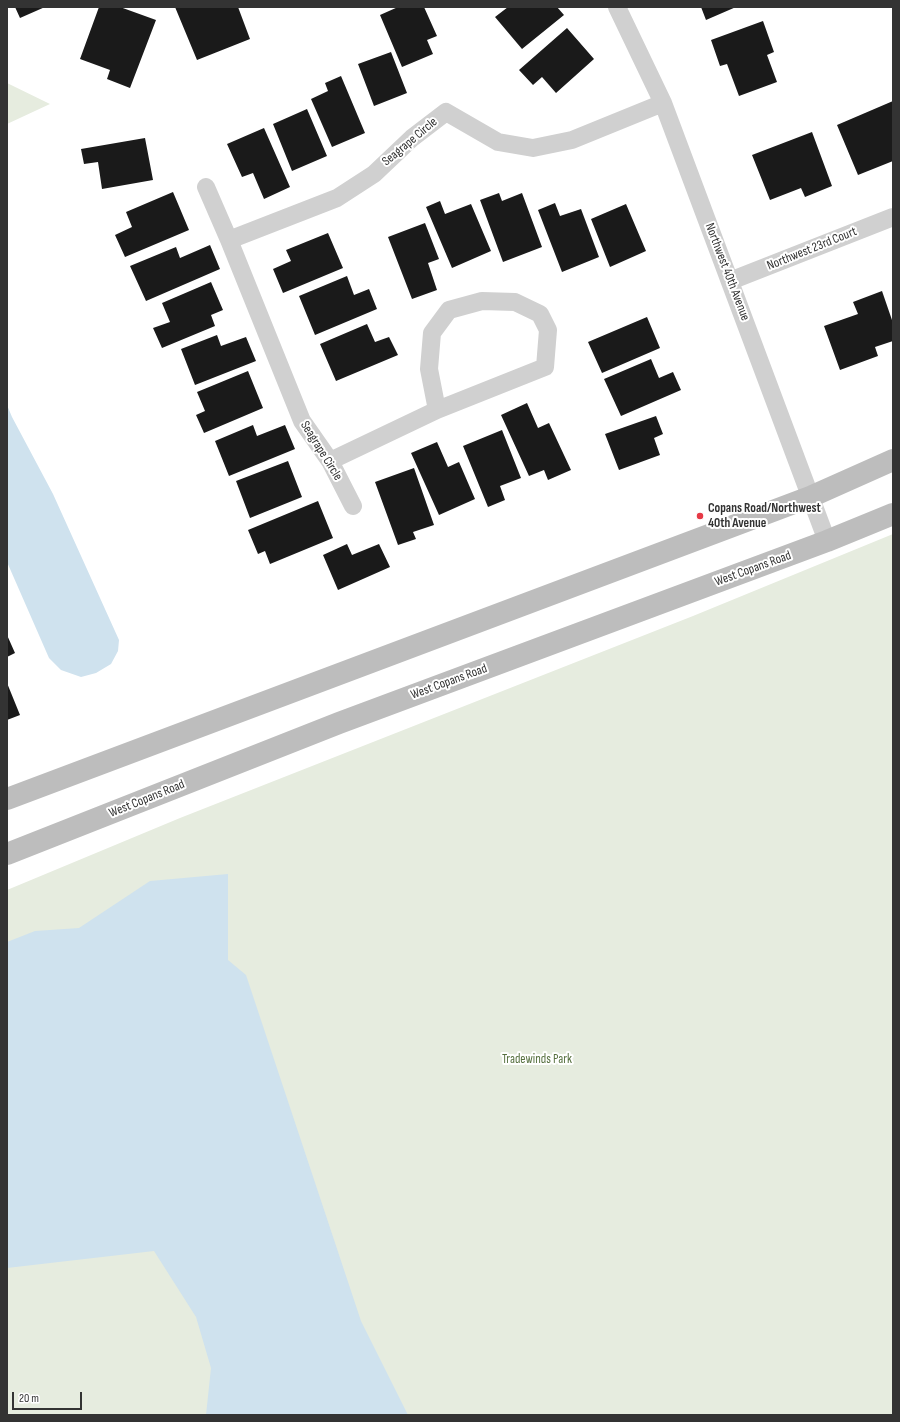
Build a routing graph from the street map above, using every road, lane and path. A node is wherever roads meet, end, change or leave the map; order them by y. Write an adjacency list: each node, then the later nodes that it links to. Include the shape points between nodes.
1 (617, 7): 2 (street, Northwest 40th Avenue)
2 (663, 103): 5 (street, Seagrape Circle, via 572,140 533,148 498,142 446,112 412,138 374,174 338,198); 6 (street, Northwest 40th Avenue)
3 (206, 187): 5 (street, Seagrape Circle)
4 (893, 217): 6 (street, Northwest 23rd Court)
5 (229, 240): 9 (street, Seagrape Circle, via 302,421)
6 (730, 281): 10 (street, Northwest 40th Avenue)
7 (437, 410): 7 (street, via 545,368 548,330 540,314 515,302 482,301 449,310 432,333 429,369); 9 (street)
8 (893, 460): 10 (main road)
9 (330, 461): 11 (street, Seagrape Circle)
10 (810, 497): 13 (street, Northwest 40th Avenue); 14 (main road)
11 (353, 506)
12 (893, 514): 13 (main road, West Copans Road)
13 (827, 542): 15 (main road, West Copans Road, via 339,723)
14 (7, 799)
15 (7, 854)

